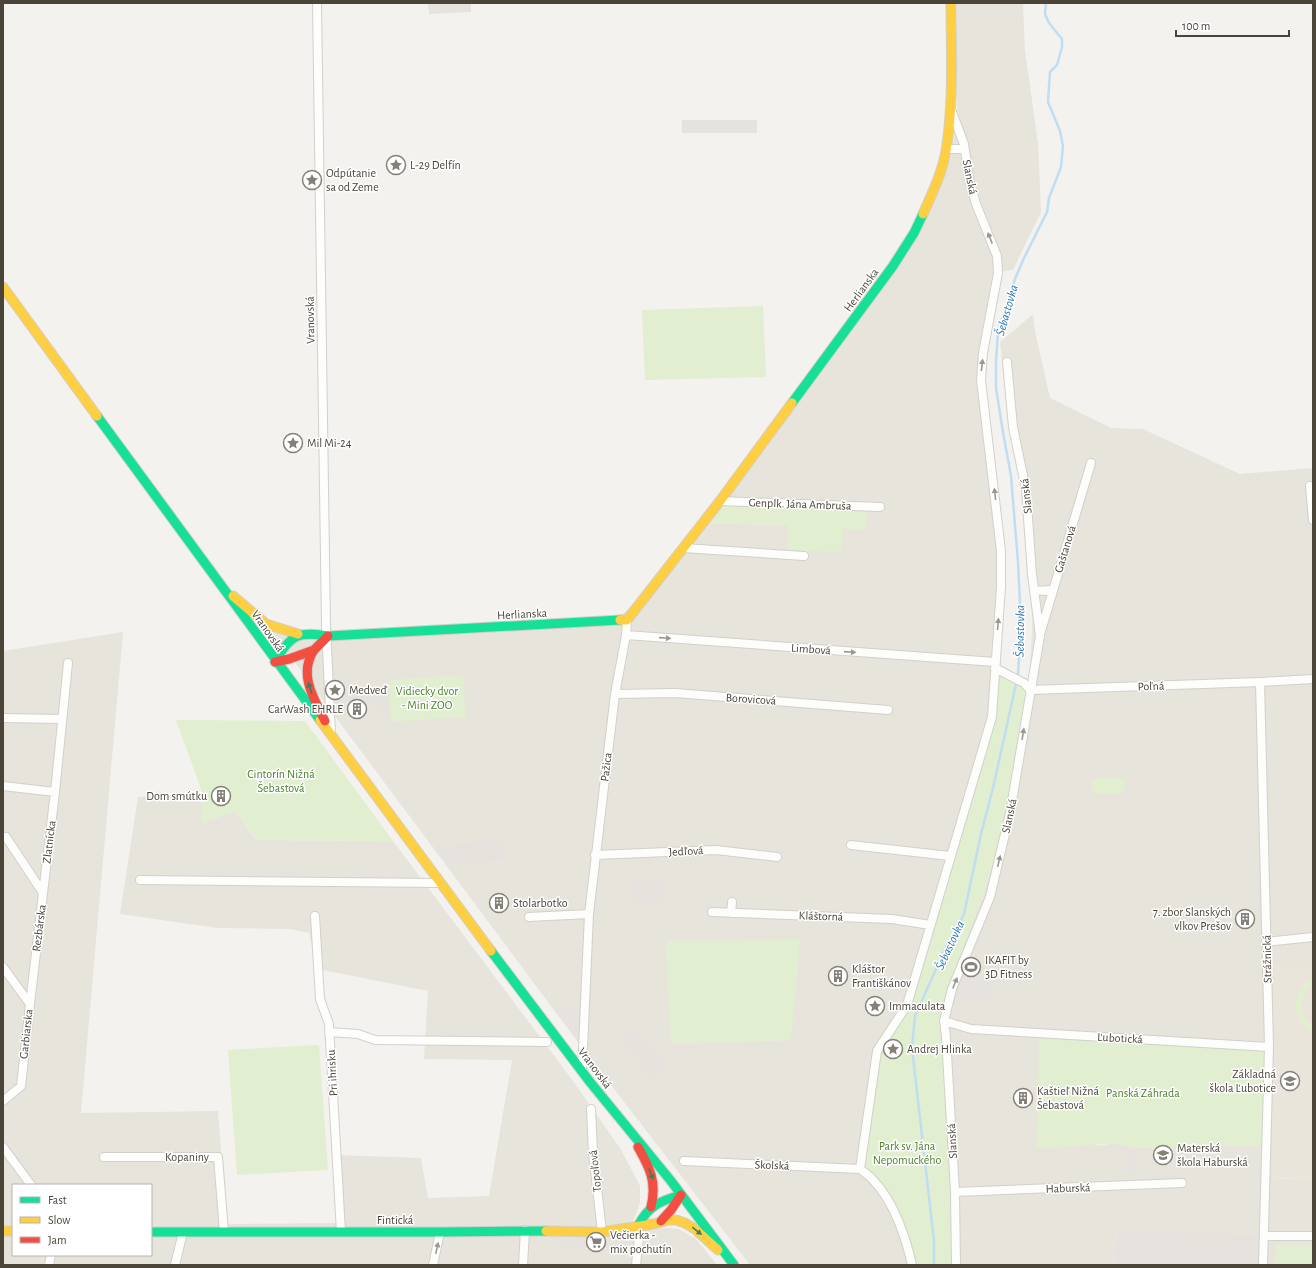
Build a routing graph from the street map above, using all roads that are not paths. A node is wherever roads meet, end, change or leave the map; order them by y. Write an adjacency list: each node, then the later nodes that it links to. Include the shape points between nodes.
1 (317, 3): 21 (street, Vranovská)
2 (951, 3): 3 (street, Herlianska)
3 (951, 111): 4 (street, Herlianska); 5 (street, Slanská)
4 (946, 149): 5 (street); 10 (street, Herlianska, via 935,188 914,233 893,266)
5 (964, 149): 26 (street, Slanská, one-way to 5, via 1001,551 981,374 998,267 997,256 976,204)
6 (3, 287): 15 (street, Vranovská)
7 (1007, 362): 17 (street, Slanská, via 1013,427 1026,490)
8 (1091, 463): 16 (street, Gaštanová)
9 (1310, 486): 12 (street)
10 (720, 501): 11 (street, Genplk. Jána Ambruša); 13 (street, Herlianska)
11 (880, 507)
12 (1313, 520)
13 (683, 548): 14 (street); 18 (street, Herlianska)
14 (804, 556)
15 (220, 584): 19 (street, Herlianska, via 266,624); 24 (street, Vranovská)
16 (1053, 590): 17 (street); 22 (street, Gaštanová)
17 (1034, 591): 22 (street, Slanská)
18 (627, 620): 20 (street, Pažica); 21 (street, Herlianska)
19 (298, 634): 21 (street, Herlianska); 24 (street, via 285,644)
20 (626, 635): 26 (street, Limbová, one-way to 26); 30 (street, Pažica)
21 (328, 636): 23 (street); 34 (street, Vranovská)
22 (1040, 636): 29 (street, Slanská)
23 (314, 650): 24 (street); 34 (street, one-way to 23, via 309,686 307,663)
24 (275, 662): 34 (street, Vranovská)
25 (68, 663): 33 (street, Zlatnícka)
26 (995, 665): 29 (street, via 1004,673 1024,683); 41 (street, Slanská, via 992,717)
27 (1313, 679): 28 (street, Poľná)
28 (1260, 682): 29 (street, Poľná); 54 (street, Strážnická)
29 (1030, 690): 57 (street, Slanská, one-way to 29, via 952,990 990,897 1012,802)
30 (615, 694): 31 (street, Borovicová, via 675,694); 40 (street, Pažica)
31 (888, 710)
32 (3, 718): 33 (street)
33 (62, 719): 36 (street, Zlatnícka)
34 (331, 736): 44 (street, Vranovská)
35 (3, 786): 36 (street)
36 (55, 792): 45 (street, Zlatnícka)
37 (6, 837): 45 (street, Rezbárska)
38 (718, 844): 40 (street, Jedľová)
39 (851, 845): 41 (street)
40 (595, 853): 42 (street, Jedľová, via 716,850); 49 (street, Pažica)
41 (950, 856): 52 (street, Slanská)
42 (777, 857)
43 (140, 880): 44 (street)
44 (441, 883): 61 (street, Vranovská)
45 (43, 893): 56 (street, Rezbárska)
46 (732, 902): 48 (street)
47 (712, 912): 48 (street, Kláštorná)
48 (732, 913): 52 (street, Kláštorná, via 892,919)
49 (589, 914): 51 (street); 61 (street, Pažica)
50 (315, 916): 58 (street, Pri ihrisku, via 320,999 329,1024)
51 (530, 917)
52 (930, 925): 68 (street, Slanská, via 907,1004 877,1051)
53 (1313, 937): 54 (street)
54 (1266, 942): 60 (street, Strážnická)
55 (3, 967): 56 (street, Garbiarska)
56 (30, 1004): 62 (street, Garbiarska, via 21,1086)
57 (944, 1021): 60 (street, Ľubotická, via 971,1029); 71 (street, Slanská)
58 (329, 1032): 59 (street, via 358,1034 375,1040); 80 (street, Pri ihrisku)
59 (547, 1042)
60 (1269, 1047): 83 (street, Strážnická)
61 (582, 1071): 64 (street, Vranovská)
62 (3, 1101)
63 (591, 1109): 82 (street, Topoľová)
64 (626, 1128): 72 (street, Vranovská); 73 (street, one-way to 73, via 653,1178 655,1190)
65 (3, 1147): 70 (street)
66 (104, 1157): 79 (street, Kopaniny, via 218,1158)
67 (684, 1161): 68 (street, Školská)
68 (860, 1169): 90 (street, via 875,1181 889,1201 902,1231)
69 (1182, 1183): 71 (street, Haburská)
70 (30, 1184)
71 (955, 1192): 91 (street, Slanská)
72 (681, 1195): 73 (street, via 664,1199); 74 (street); 85 (street, Vranovská)
73 (651, 1207): 75 (street, via 642,1216)
74 (661, 1221): 75 (street, Fintická); 85 (street, Fintická, one-way to 85, via 676,1220 685,1223)
75 (638, 1226): 82 (street, Fintická); 89 (street)
76 (524, 1230): 81 (street, Fintická); 82 (street, Fintická); 88 (street)
77 (152, 1232): 78 (street, Fintická)
78 (183, 1232): 79 (street, Fintická); 86 (street)
79 (224, 1232): 80 (street, Fintická)
80 (341, 1232): 81 (street, Fintická)
81 (440, 1232): 87 (street, one-way to 81)
82 (602, 1232)
83 (1264, 1236): 84 (street); 92 (street, Strážnická)
84 (1313, 1236)
85 (733, 1264)
86 (175, 1265)
87 (433, 1265)
88 (523, 1265)
89 (636, 1265)
90 (912, 1265)
91 (956, 1265)
92 (1264, 1265)

